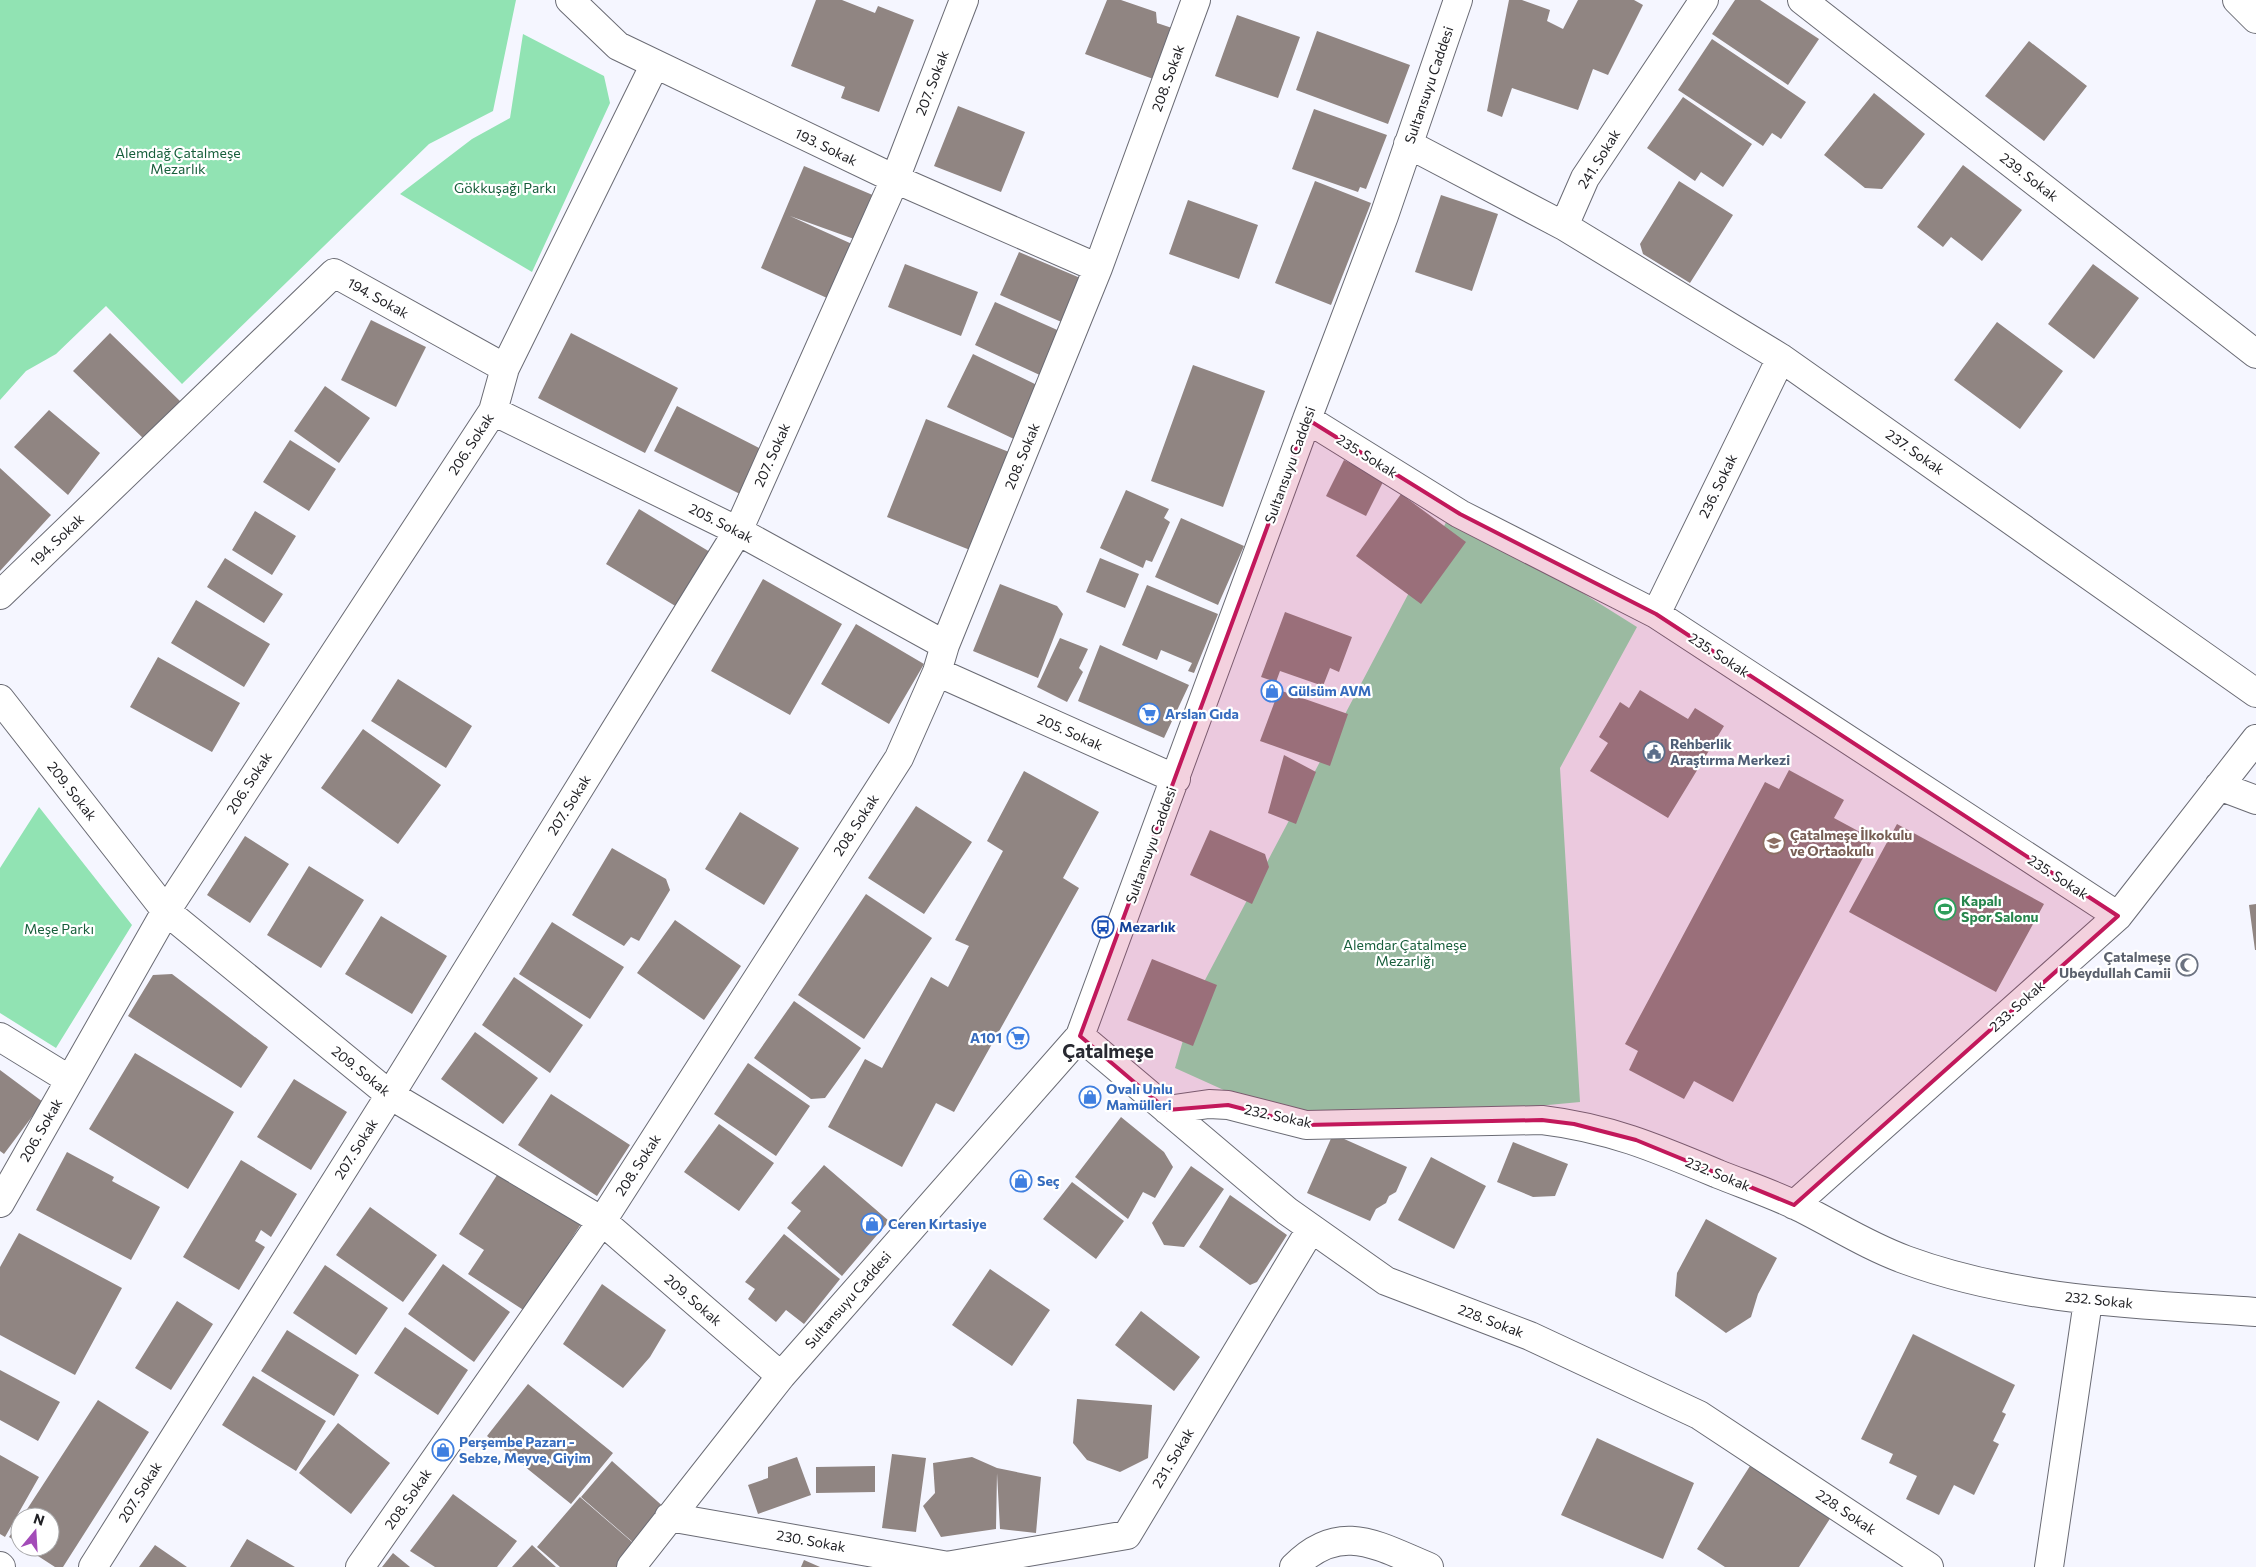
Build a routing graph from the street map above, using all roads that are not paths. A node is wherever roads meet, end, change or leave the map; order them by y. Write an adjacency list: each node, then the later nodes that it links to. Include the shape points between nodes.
1 (570, 0): 9 (street, 193. Sokak, via 618,46)
2 (964, 0): 11 (street, 207. Sokak)
3 (1196, 0): 13 (street, 208. Sokak)
4 (1458, 0): 10 (street, Sultansuyu Caddesi)
5 (1704, 0): 12 (street, 241. Sokak, via 1585,178)
6 (1802, 0): 14 (street, 239. Sokak)
7 (2237, 0): 8 (street)
8 (2256, 19)
9 (655, 64): 11 (street, 193. Sokak); 16 (street)
10 (1408, 144): 12 (street); 18 (street, Sultansuyu Caddesi)
11 (895, 180): 13 (street, 193. Sokak); 19 (street, 207. Sokak)
12 (1564, 226): 15 (street, 237. Sokak)
13 (1098, 268): 22 (street, 208. Sokak)
14 (2256, 354)
15 (1781, 358): 21 (street, 236. Sokak); 24 (street, 237. Sokak)
16 (506, 368): 17 (street, 206. Sokak); 20 (street, 194. Sokak, via 334,273)
17 (493, 411): 19 (street, 205. Sokak); 30 (street, 206. Sokak)
18 (1307, 419): 21 (street, 235. Sokak, via 1460,514); 27 (street, Sultansuyu Caddesi)
19 (738, 531): 22 (street, 205. Sokak); 35 (street, 207. Sokak)
20 (0, 595)
21 (1656, 614): 31 (street, 235. Sokak)
22 (945, 645): 23 (street, 208. Sokak)
23 (936, 672): 27 (street, 205. Sokak); 39 (street, 208. Sokak, via 899,758)
24 (2256, 693)
25 (0, 699): 30 (street, 209. Sokak)
26 (2256, 739): 28 (street, 233. Sokak)
27 (1176, 779): 32 (street, Sultansuyu Caddesi)
28 (2219, 786): 29 (street); 31 (street, 233. Sokak)
29 (2256, 800)
30 (166, 911): 34 (street, 206. Sokak); 35 (street, 209. Sokak)
31 (2118, 916): 38 (street, 233. Sokak)
32 (1080, 1036): 36 (street, 228. Sokak); 43 (street, Sultansuyu Caddesi)
33 (0, 1037): 34 (street)
34 (70, 1080): 37 (street, 206. Sokak)
35 (390, 1095): 39 (street, 209. Sokak); 46 (street, 207. Sokak)
36 (1167, 1110): 38 (street, 232. Sokak, via 1209,1104 1228,1105 1306,1125 1542,1120 1574,1124 1636,1140); 40 (street, 228. Sokak)
37 (0, 1204)
38 (1794, 1205): 41 (street, 232. Sokak, via 1862,1241 1951,1275)
39 (602, 1221): 43 (street, 209. Sokak); 47 (street, 208. Sokak)
40 (1311, 1228): 45 (street, 231. Sokak, via 1127,1535); 51 (street, 228. Sokak, via 1386,1281 1530,1336 1699,1415)
41 (2088, 1301): 42 (street, 232. Sokak); 52 (street)
42 (2256, 1312)
43 (781, 1376): 44 (street, Sultansuyu Caddesi)
44 (669, 1516): 45 (street, 230. Sokak); 48 (street, Sultansuyu Caddesi)
45 (953, 1566)
46 (93, 1567)
47 (360, 1567)
48 (631, 1567)
49 (1294, 1567): 50 (street, via 1308,1553 1330,1542 1354,1540)
50 (1429, 1567)
51 (1929, 1567)
52 (2049, 1567)

